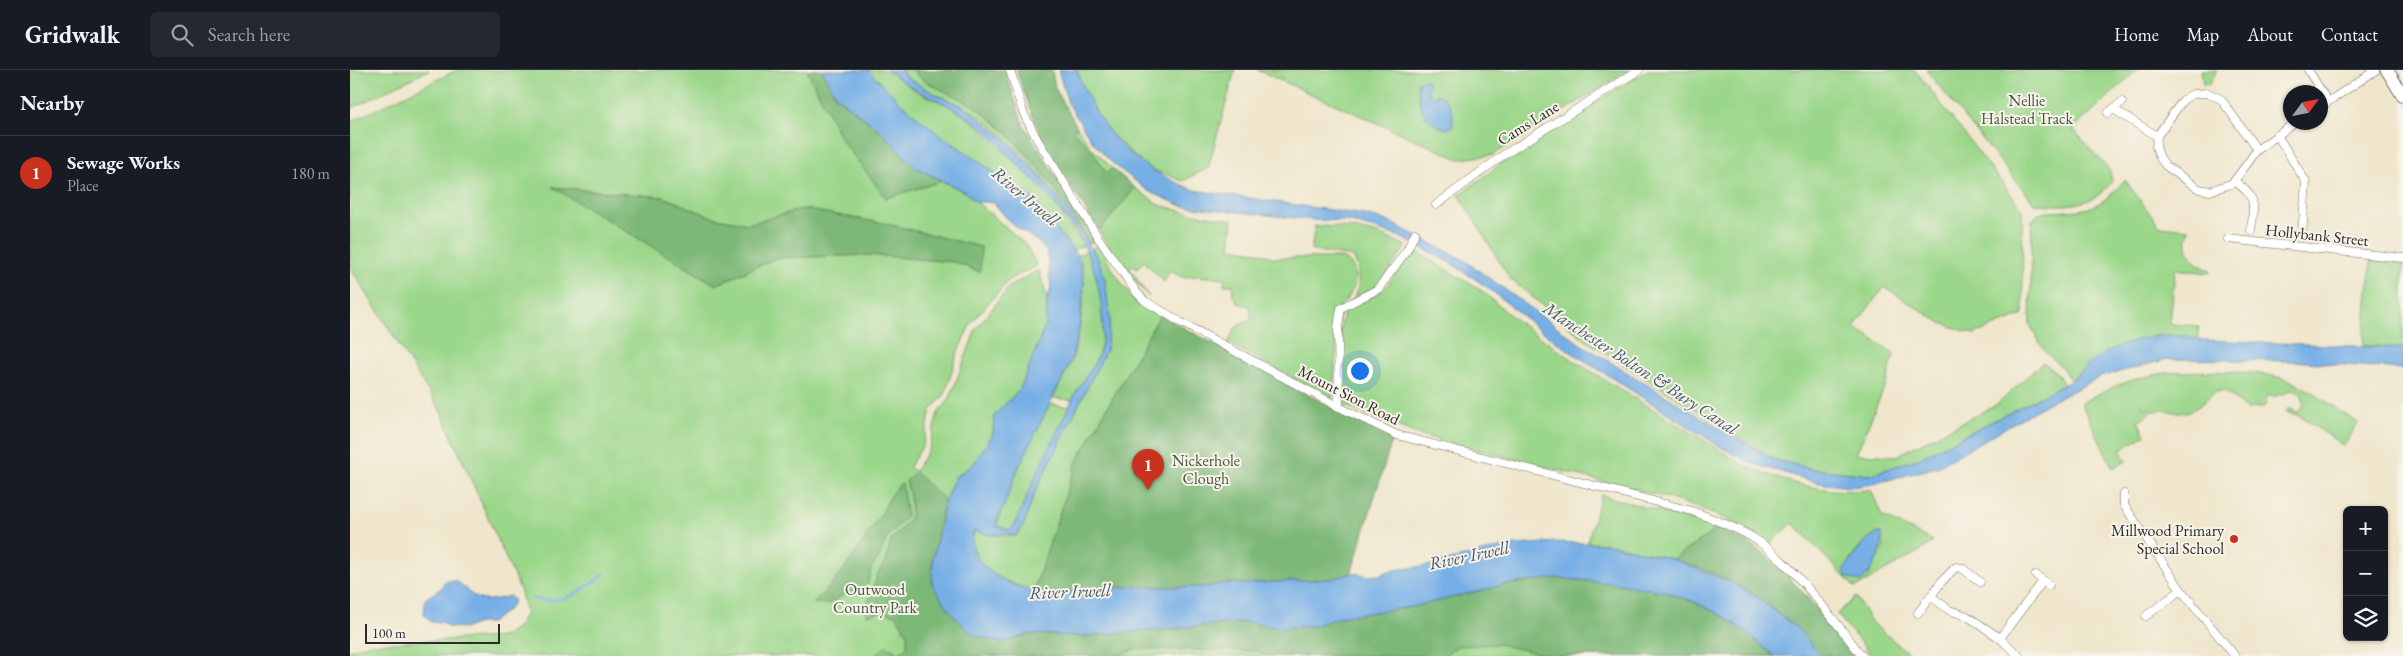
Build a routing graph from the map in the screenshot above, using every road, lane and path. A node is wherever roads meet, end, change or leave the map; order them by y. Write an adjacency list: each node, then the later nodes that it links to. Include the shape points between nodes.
1 (1010, 70): 21 (street, Mount Sion Road, via 1023,112 1037,139 1137,293 1182,324)
2 (1639, 70): 15 (street, Cams Lane, via 1502,156)
3 (2308, 70): 6 (street)
4 (2376, 70): 9 (street)
5 (2390, 71): 7 (main road)
6 (2317, 85)
7 (2403, 96)
8 (2122, 102): 12 (street, via 2111,111)
9 (2328, 102)
10 (2285, 130): 11 (street)
11 (2278, 135): 13 (street); 18 (street, via 2306,182)
12 (2157, 136): 13 (street, via 2184,100 2193,94 2208,93 2221,100); 14 (street, via 2156,148 2163,162 2199,189 2221,189)
13 (2257, 150): 14 (street)
14 (2234, 181): 16 (street, via 2248,190 2254,201)
15 (1436, 205)
16 (2251, 231)
17 (1415, 233): 21 (street, via 1409,247 1378,289 1341,308 1338,328)
18 (2302, 236)
19 (2228, 240): 20 (street, Hollybank Street)
20 (2403, 258)
21 (1339, 407): 30 (street, Mount Sion Road, via 1397,435 1692,511 1725,523 1753,538 1777,557)
22 (2124, 494): 25 (street, via 2124,505)
23 (2036, 575): 29 (street, via 2046,583)
24 (1980, 582): 26 (street, via 1956,567)
25 (2181, 590): 28 (street); 32 (street)
26 (1931, 596): 27 (street); 29 (street, via 1949,610 1967,616)
27 (1918, 613)
28 (2146, 616)
29 (2000, 638): 31 (street)
30 (1862, 656)
31 (2019, 656)
32 (2235, 656)

